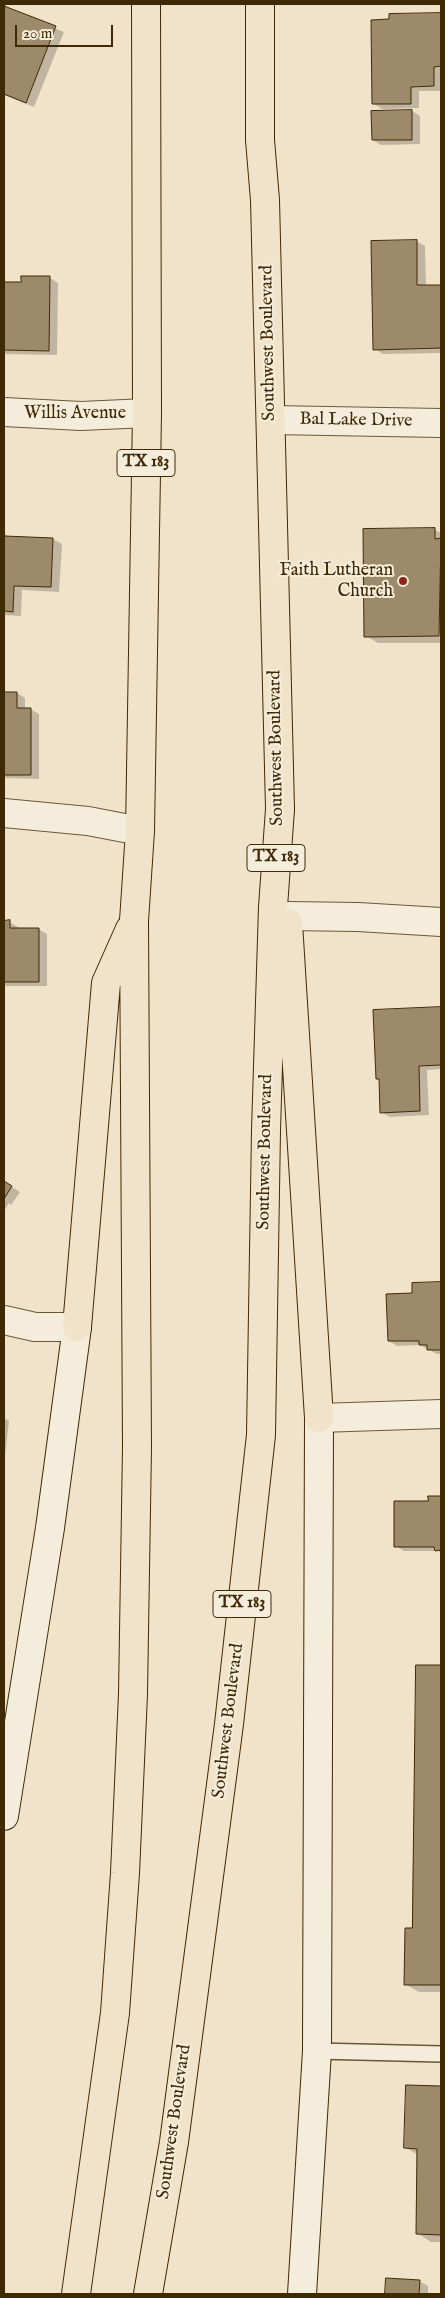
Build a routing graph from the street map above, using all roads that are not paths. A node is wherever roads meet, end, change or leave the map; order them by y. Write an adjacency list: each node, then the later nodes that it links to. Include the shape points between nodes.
1 (146, 4): 4 (main road, TX 183)
2 (260, 4): 5 (main road, Southwest Boulevard / TX 183, via 260,140 265,200)
3 (4, 412): 4 (main road, Willis Avenue, via 81,416)
4 (146, 413): 9 (main road, TX 183)
5 (270, 420): 6 (main road, Bal Lake Drive); 7 (main road, Southwest Boulevard / TX 183)
6 (441, 423)
7 (280, 809): 10 (main road); 21 (main road, Southwest Boulevard / TX 183, via 273,908 266,1130 261,1435 229,1724 174,2142)
8 (4, 813): 9 (main road, via 88,821)
9 (140, 831): 11 (main road, TX 183)
10 (288, 916): 12 (main road); 16 (main road)
11 (134, 921): 14 (main road, via 106,983); 20 (main road, TX 183, via 137,1447 133,1704 115,2012)
12 (441, 922)
13 (4, 1320): 14 (main road, via 35,1327)
14 (77, 1327): 17 (main road, via 50,1528)
15 (441, 1414): 16 (main road)
16 (320, 1418): 18 (main road)
17 (4, 1816)
18 (317, 2051): 19 (lane); 22 (main road)
19 (441, 2054)
20 (76, 2294)
21 (148, 2294)
22 (302, 2294)

